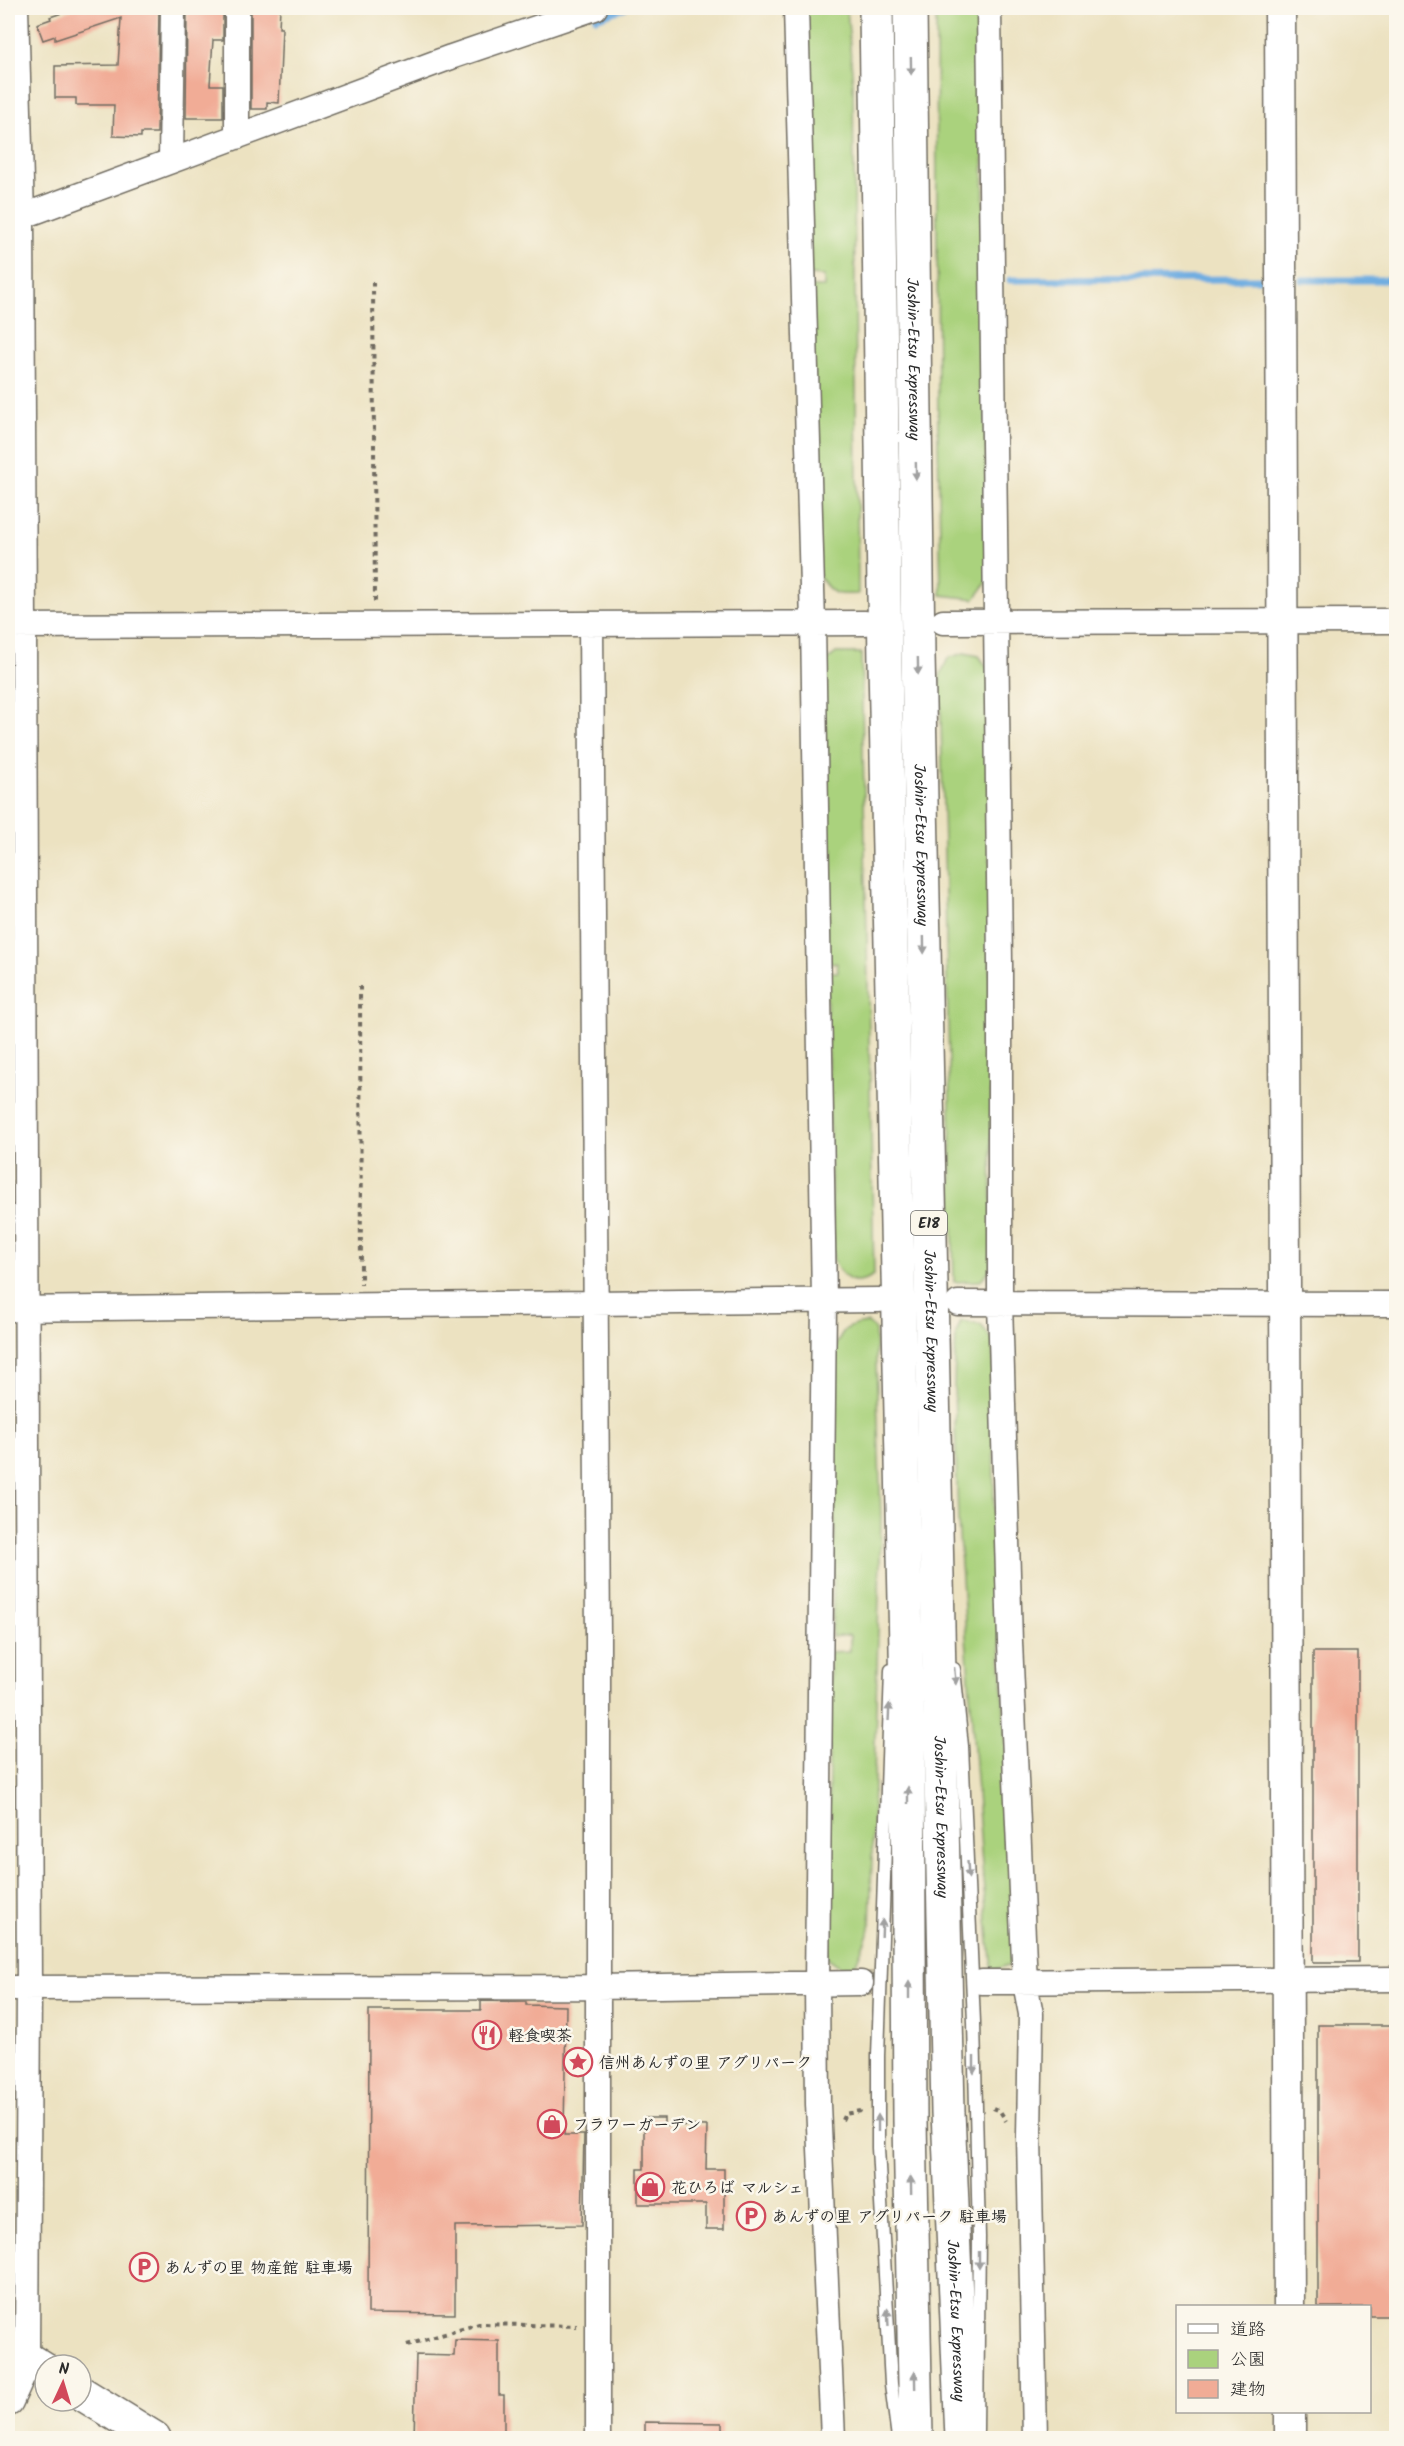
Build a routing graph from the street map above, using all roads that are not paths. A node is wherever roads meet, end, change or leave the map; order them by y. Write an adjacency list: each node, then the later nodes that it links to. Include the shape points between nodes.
1 (172, 8): 11 (street)
2 (237, 8): 10 (street)
3 (595, 8): 10 (street, via 451,57)
4 (796, 8): 18 (street)
5 (876, 8): 30 (main road, Joshin-Etsu Expressway / E18)
6 (910, 8): 29 (main road, Joshin-Etsu Expressway / E18, one-way to 29)
7 (989, 8): 17 (street)
8 (1280, 8): 13 (street)
9 (21, 9): 12 (street)
10 (237, 138): 11 (street)
11 (171, 161): 12 (street)
12 (15, 219): 20 (street)
13 (1282, 621): 14 (street); 17 (street); 27 (street)
14 (1396, 621)
15 (943, 622): 17 (street)
16 (865, 623): 18 (street)
17 (996, 623): 24 (street)
18 (813, 624): 19 (street); 22 (street)
19 (591, 625): 20 (street); 25 (street)
20 (16, 626): 28 (street)
21 (879, 1300): 22 (street)
22 (824, 1301): 25 (street); 40 (street)
23 (958, 1303): 24 (street)
24 (1000, 1303): 27 (street); 39 (street)
25 (595, 1304): 28 (street); 41 (street)
26 (1396, 1304): 27 (street)
27 (1285, 1305): 35 (street)
28 (16, 1309): 42 (street)
29 (934, 1471): 31 (lane); 53 (main road, Joshin-Etsu Expressway / E18, via 948,2112)
30 (901, 1473): 32 (lane); 52 (main road, Joshin-Etsu Expressway / E18, one-way to 30)
31 (951, 1632)
32 (893, 1635)
33 (953, 1654): 54 (lane, one-way to 54, via 962,1746 974,2022 979,2237)
34 (892, 1658): 51 (lane, one-way to 34, via 891,2384 878,2148)
35 (1286, 1979): 36 (street); 39 (street); 43 (street)
36 (1396, 1979)
37 (982, 1982): 39 (street)
38 (861, 1983): 40 (street)
39 (1025, 1983): 55 (street, via 1031,2014 1029,2136)
40 (817, 1984): 41 (street); 50 (street)
41 (597, 1987): 42 (street); 49 (street)
42 (18, 1988): 44 (street)
43 (1289, 2305)
44 (27, 2359): 46 (street)
45 (93, 2400): 48 (main road)
46 (8, 2401)
47 (1290, 2413): 56 (street)
48 (154, 2439)
49 (598, 2439)
50 (833, 2439)
51 (898, 2439)
52 (916, 2439)
53 (962, 2439)
54 (977, 2439)
55 (1035, 2439)
56 (1290, 2439)

